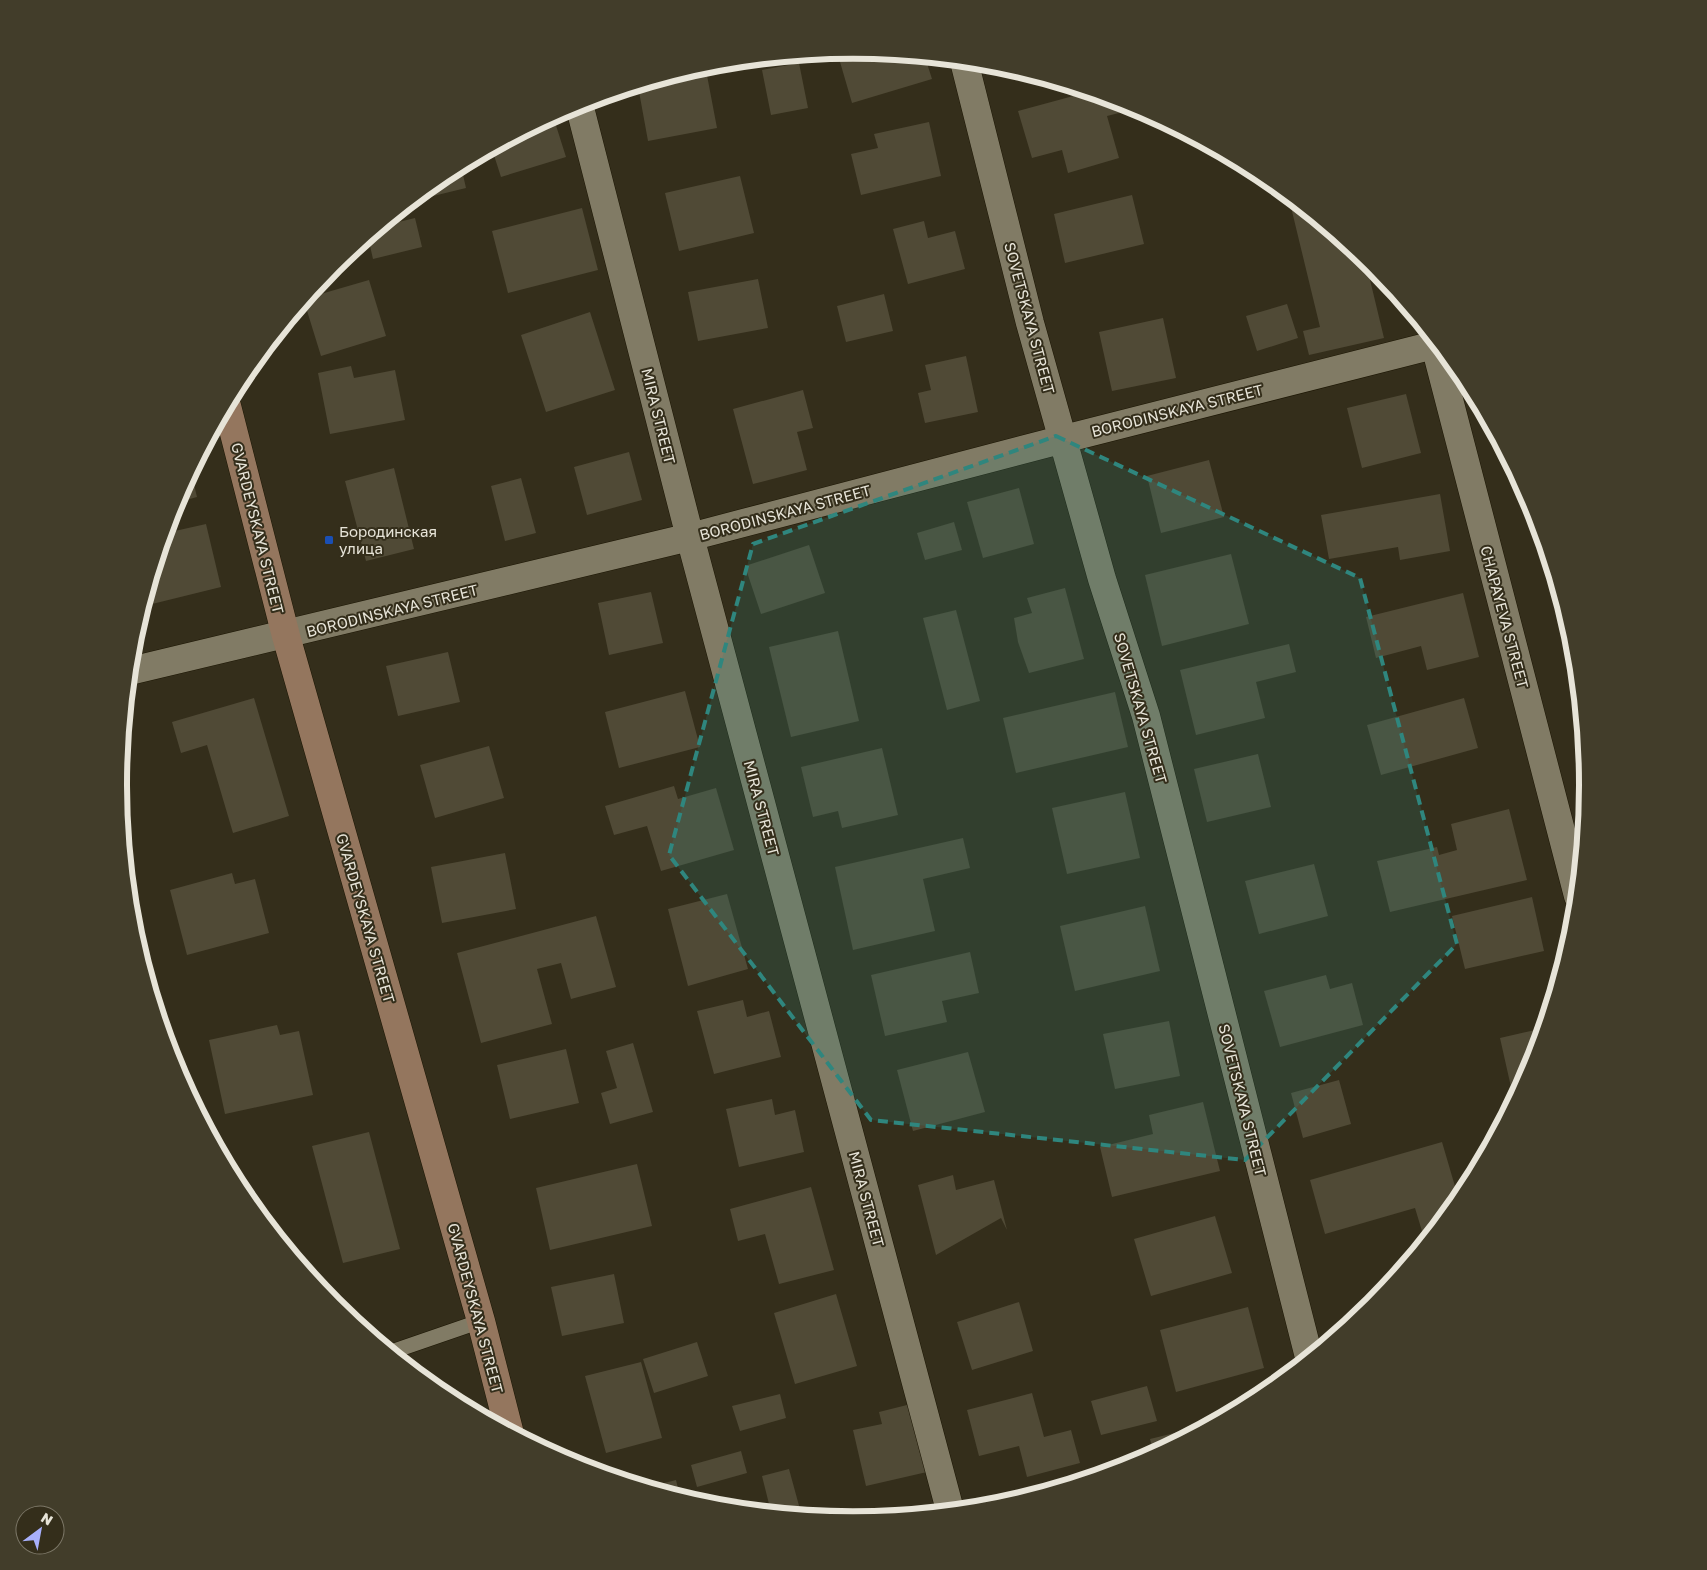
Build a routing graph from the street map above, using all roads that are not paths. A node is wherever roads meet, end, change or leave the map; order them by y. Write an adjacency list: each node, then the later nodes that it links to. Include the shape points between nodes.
1 (966, 68): 6 (street, SOVETSKAYA STREET, via 1030,323)
2 (581, 112): 7 (street, MIRA STREET)
3 (1430, 343): 6 (street, BORODINSKAYA STREET)
4 (1438, 355): 10 (street, CHAPAYEVA STREET)
5 (229, 415): 8 (street, GVARDEYSKAYA STREET)
6 (1064, 439): 7 (street, BORODINSKAYA STREET); 13 (street, SOVETSKAYA STREET, via 1102,579 1146,716)
7 (690, 538): 8 (street, BORODINSKAYA STREET); 15 (street, MIRA STREET)
8 (286, 636): 9 (street, BORODINSKAYA STREET); 11 (street, GVARDEYSKAYA STREET)
9 (136, 670)
10 (1574, 880)
11 (481, 1321): 12 (lane); 14 (street, GVARDEYSKAYA STREET)
12 (398, 1350)
13 (1308, 1351)
14 (507, 1423)
15 (949, 1505)

